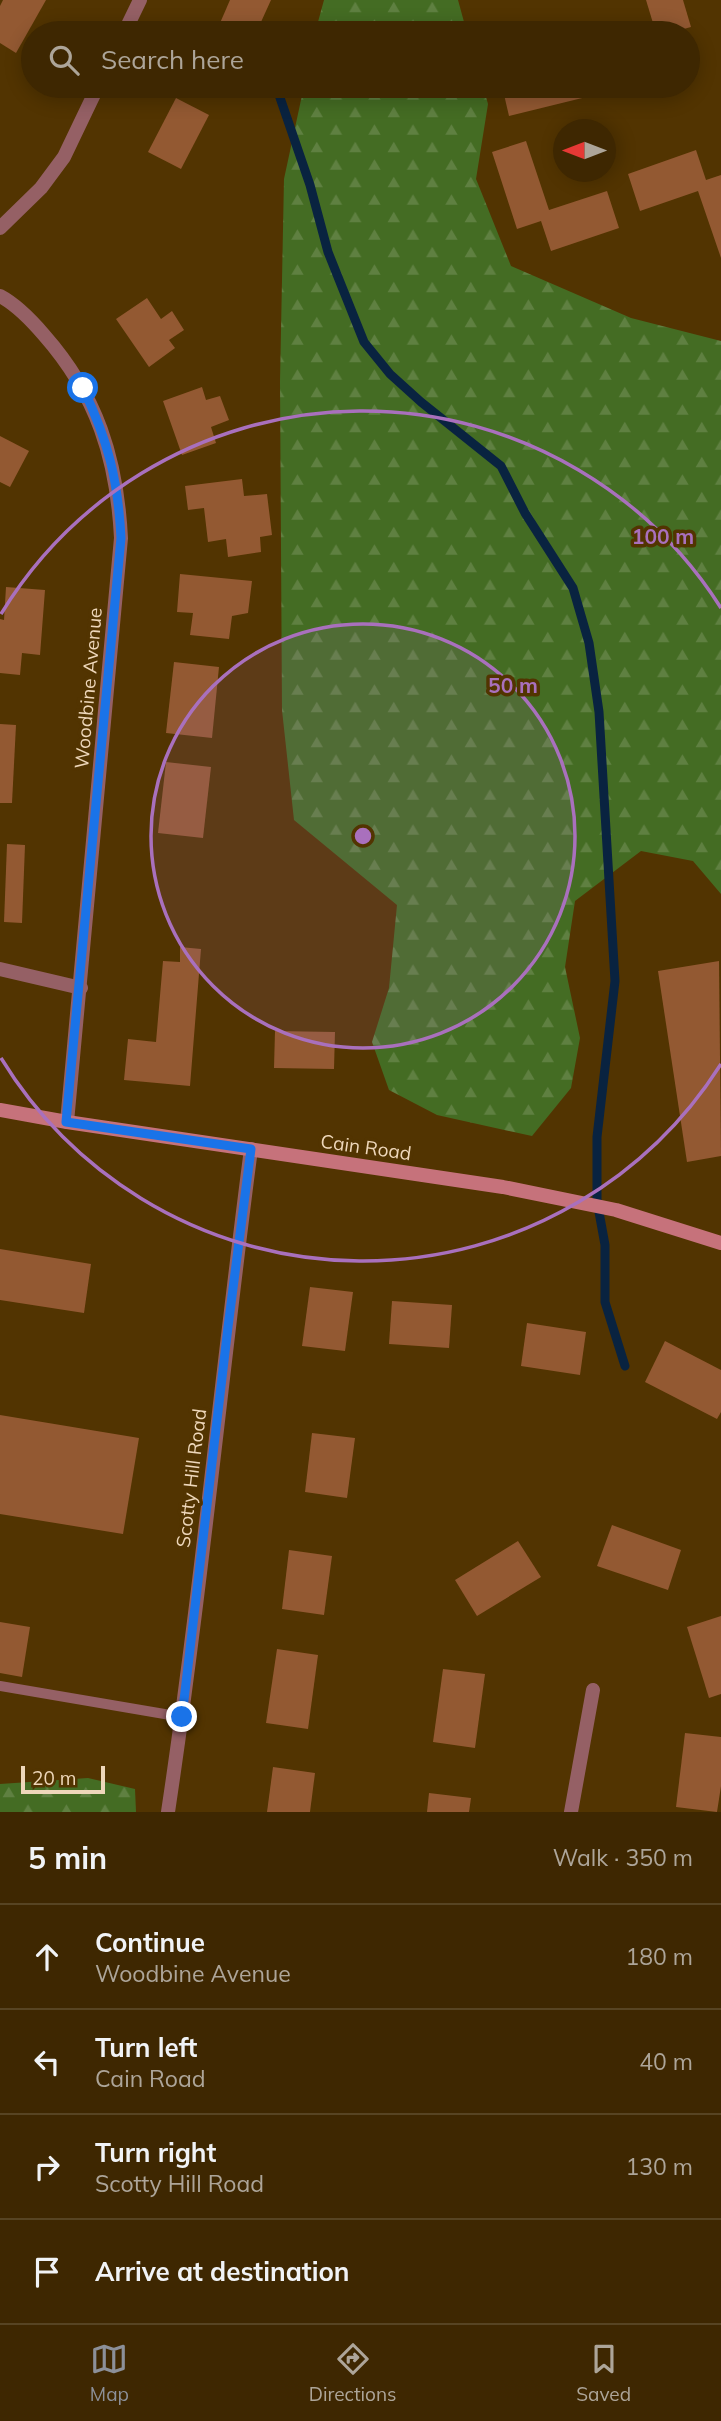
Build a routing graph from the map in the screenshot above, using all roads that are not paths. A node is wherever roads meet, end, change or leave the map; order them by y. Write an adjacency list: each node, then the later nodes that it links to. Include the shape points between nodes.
1 (140, 0): 2 (street)
2 (130, 21)
3 (92, 98): 4 (street, via 64,157 41,188)
4 (0, 228)
5 (0, 296): 7 (street, Woodbine Avenue, via 37,327 83,388 112,460 119,499 121,538)
6 (0, 969): 7 (street)
7 (81, 988): 9 (street, Woodbine Avenue)
8 (0, 1110): 9 (main road, Cain Road)
9 (66, 1122): 10 (main road, Cain Road)
10 (251, 1149): 11 (main road, Cain Road, via 503,1187 616,1210); 14 (street, Scotty Hill Road)
11 (721, 1243)
12 (0, 1686): 14 (lane)
13 (593, 1690): 16 (street)
14 (182, 1717): 15 (street, Scotty Hill Road)
15 (168, 1812)
16 (571, 1812)

